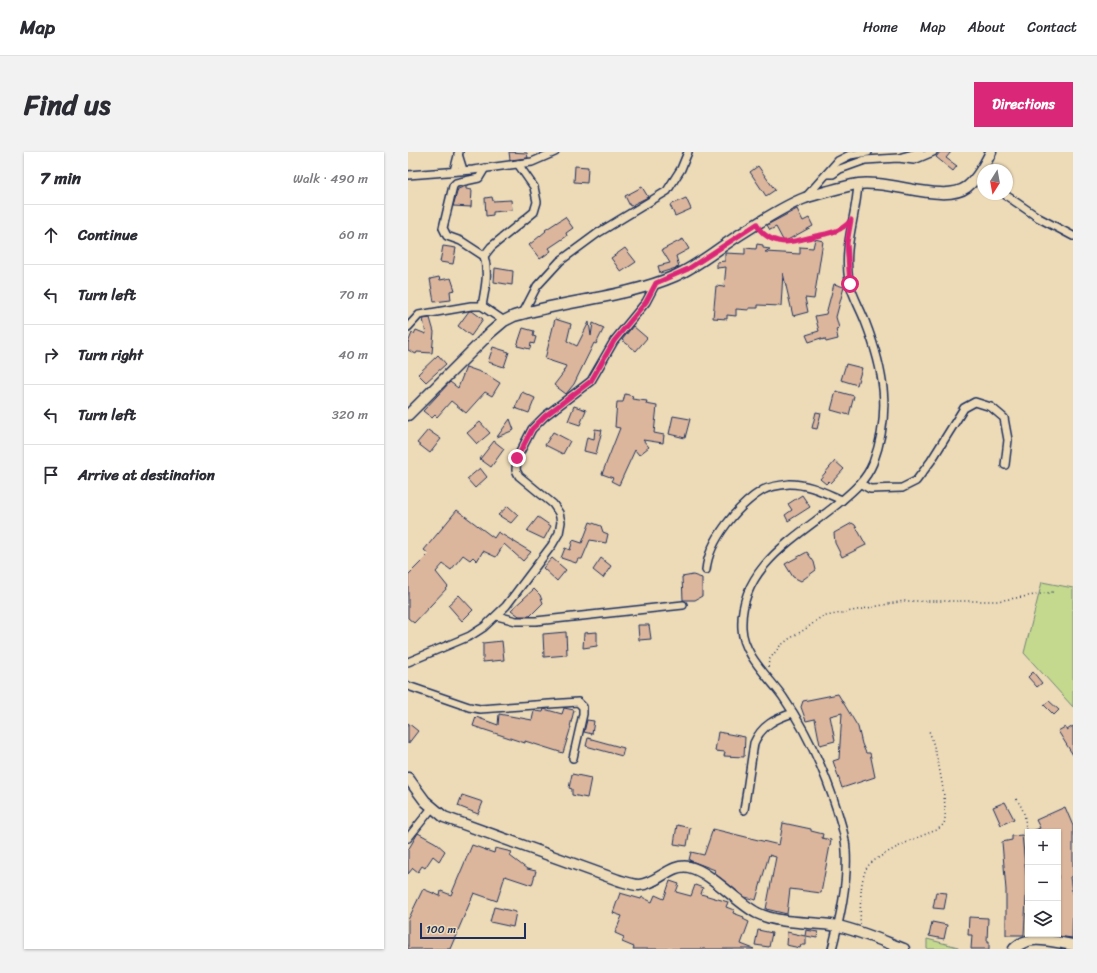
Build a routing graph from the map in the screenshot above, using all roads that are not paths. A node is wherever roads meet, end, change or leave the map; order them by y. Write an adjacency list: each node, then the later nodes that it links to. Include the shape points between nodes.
1 (555, 152): 9 (street, via 532,162)
2 (688, 152): 24 (street, via 667,191 598,233 560,260 537,286)
3 (868, 152): 14 (street, via 850,155 838,161)
4 (920, 152): 8 (street)
5 (933, 152): 8 (street, via 914,160)
6 (991, 152): 10 (street)
7 (458, 153): 12 (street); 13 (street)
8 (898, 158): 14 (street, via 865,160 840,168 833,174)
9 (518, 164): 11 (street); 21 (street, via 534,187 537,202 534,212 491,247)
10 (985, 164)
11 (485, 168): 12 (street); 21 (street, via 479,178 453,186 443,228 447,236 480,251)
12 (463, 170): 13 (street)
13 (454, 171): 15 (street)
14 (827, 174): 18 (street)
15 (408, 175)
16 (977, 176): 17 (street, via 968,187 948,194 893,185)
17 (858, 184): 18 (street); 29 (street, via 847,243 850,284 876,352 883,378 885,405 882,432 872,464)
18 (805, 198): 22 (street, via 757,224 688,269)
19 (1013, 200): 20 (street)
20 (1073, 236)
21 (484, 256): 23 (street, via 487,266)
22 (656, 283): 24 (street); 33 (street, via 646,302 612,345 591,381 545,416 532,429 520,451 516,463 519,476 553,504 561,522 559,533 552,545)
23 (482, 306): 25 (street); 26 (street, via 424,314 415,318)
24 (523, 313): 25 (street)
25 (504, 321): 27 (street)
26 (408, 327)
27 (408, 415)
28 (1005, 465): 29 (street, via 1008,440 1004,418 991,408 976,402 964,408 916,481 902,488 870,488)
29 (861, 484): 30 (street)
30 (842, 500): 31 (street, via 803,485 778,485 764,490 735,516 716,539); 36 (street, via 784,544 767,561 750,587 742,614 742,630 749,650)
31 (706, 570)
32 (684, 605): 33 (street, via 536,621 516,621)
33 (498, 616): 34 (street, via 470,636)
34 (408, 662)
35 (408, 686): 37 (street, via 464,706 480,709 578,702 583,708 583,714)
36 (793, 713): 40 (street, via 769,723 758,734 754,743); 42 (street, via 814,749 827,780 845,840 846,862)
37 (573, 758)
38 (408, 778): 39 (street)
39 (432, 808): 41 (street); 42 (street, via 461,824 630,884 649,883 676,868 691,867 756,912 768,917)
40 (744, 810)
41 (408, 838)
42 (838, 926): 44 (street); 45 (street)
43 (1073, 945): 46 (street, via 1033,940 1024,941)
44 (832, 949)
45 (904, 949)
46 (1014, 949)

